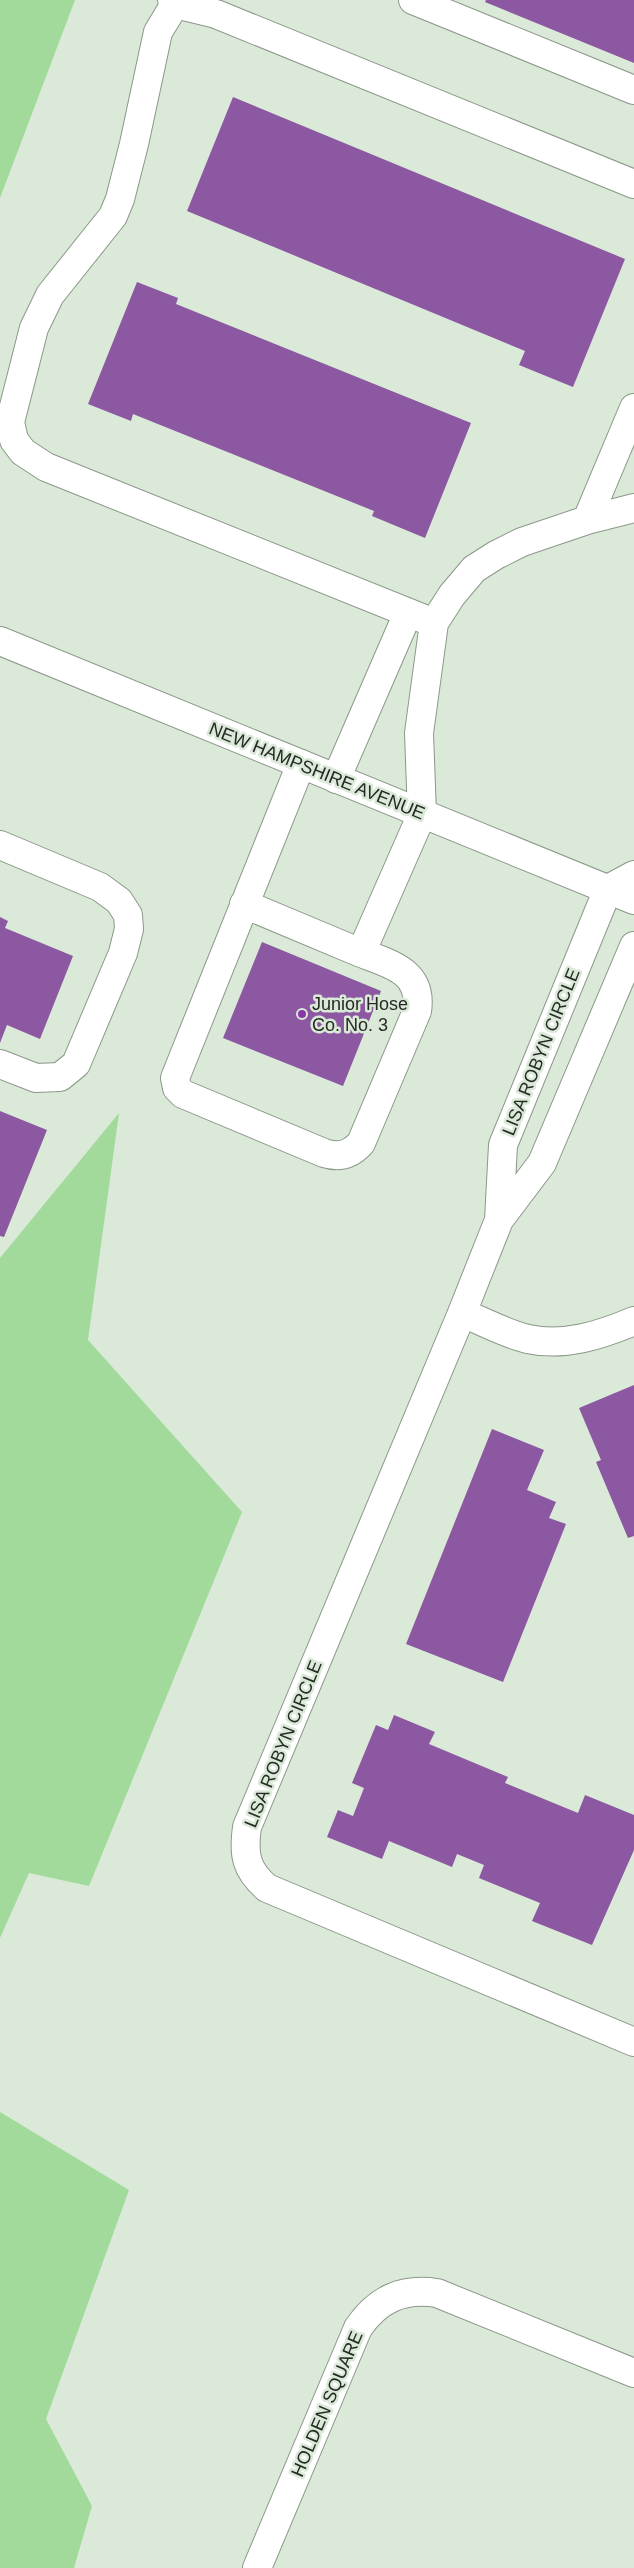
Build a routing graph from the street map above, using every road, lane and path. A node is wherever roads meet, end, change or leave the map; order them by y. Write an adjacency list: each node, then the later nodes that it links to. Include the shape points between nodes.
1 (413, 0): 3 (street)
2 (173, 2): 5 (street, via 216,14); 9 (street, via 158,32 134,144 113,216 50,295 34,328 10,422 14,440 22,452 46,467)
3 (456, 8): 4 (street)
4 (634, 90)
5 (634, 184)
6 (634, 408): 8 (street)
7 (634, 508): 8 (street)
8 (587, 520): 10 (street, via 522,542 474,569)
9 (408, 613): 10 (street); 13 (street)
10 (434, 624): 14 (street, via 419,733)
11 (0, 641): 12 (street, NEW HAMPSHIRE AVENUE)
12 (301, 764): 13 (street, NEW HAMPSHIRE AVENUE); 19 (street)
13 (336, 778): 14 (street, NEW HAMPSHIRE AVENUE)
14 (422, 814): 17 (street, NEW HAMPSHIRE AVENUE); 21 (street)
15 (0, 845): 22 (street, via 100,887 119,901 128,915 129,929 123,953 76,1064 60,1077 36,1078)
16 (634, 875): 17 (street)
17 (608, 889): 18 (street, NEW HAMPSHIRE AVENUE); 23 (street, LISA ROBYN CIRCLE, via 503,1145)
18 (634, 900)
19 (244, 904): 21 (street); 21 (street, via 175,1078 176,1088 332,1156 348,1154 361,1143 418,1006 418,992 402,971)
20 (634, 946): 23 (street, LISA ROBYN CIRCLE, via 542,1163)
21 (361, 953)
22 (0, 1064)
23 (499, 1220): 24 (street, LISA ROBYN CIRCLE)
24 (462, 1313): 25 (street, via 527,1339 546,1340 585,1338); 26 (street, LISA ROBYN CIRCLE, via 247,1827 244,1847 248,1864 267,1888)
25 (634, 1322)
26 (634, 2042)
27 (634, 2374): 28 (street, HOLDEN SQUARE, via 437,2292 408,2292 387,2298 358,2328)
28 (257, 2568)

